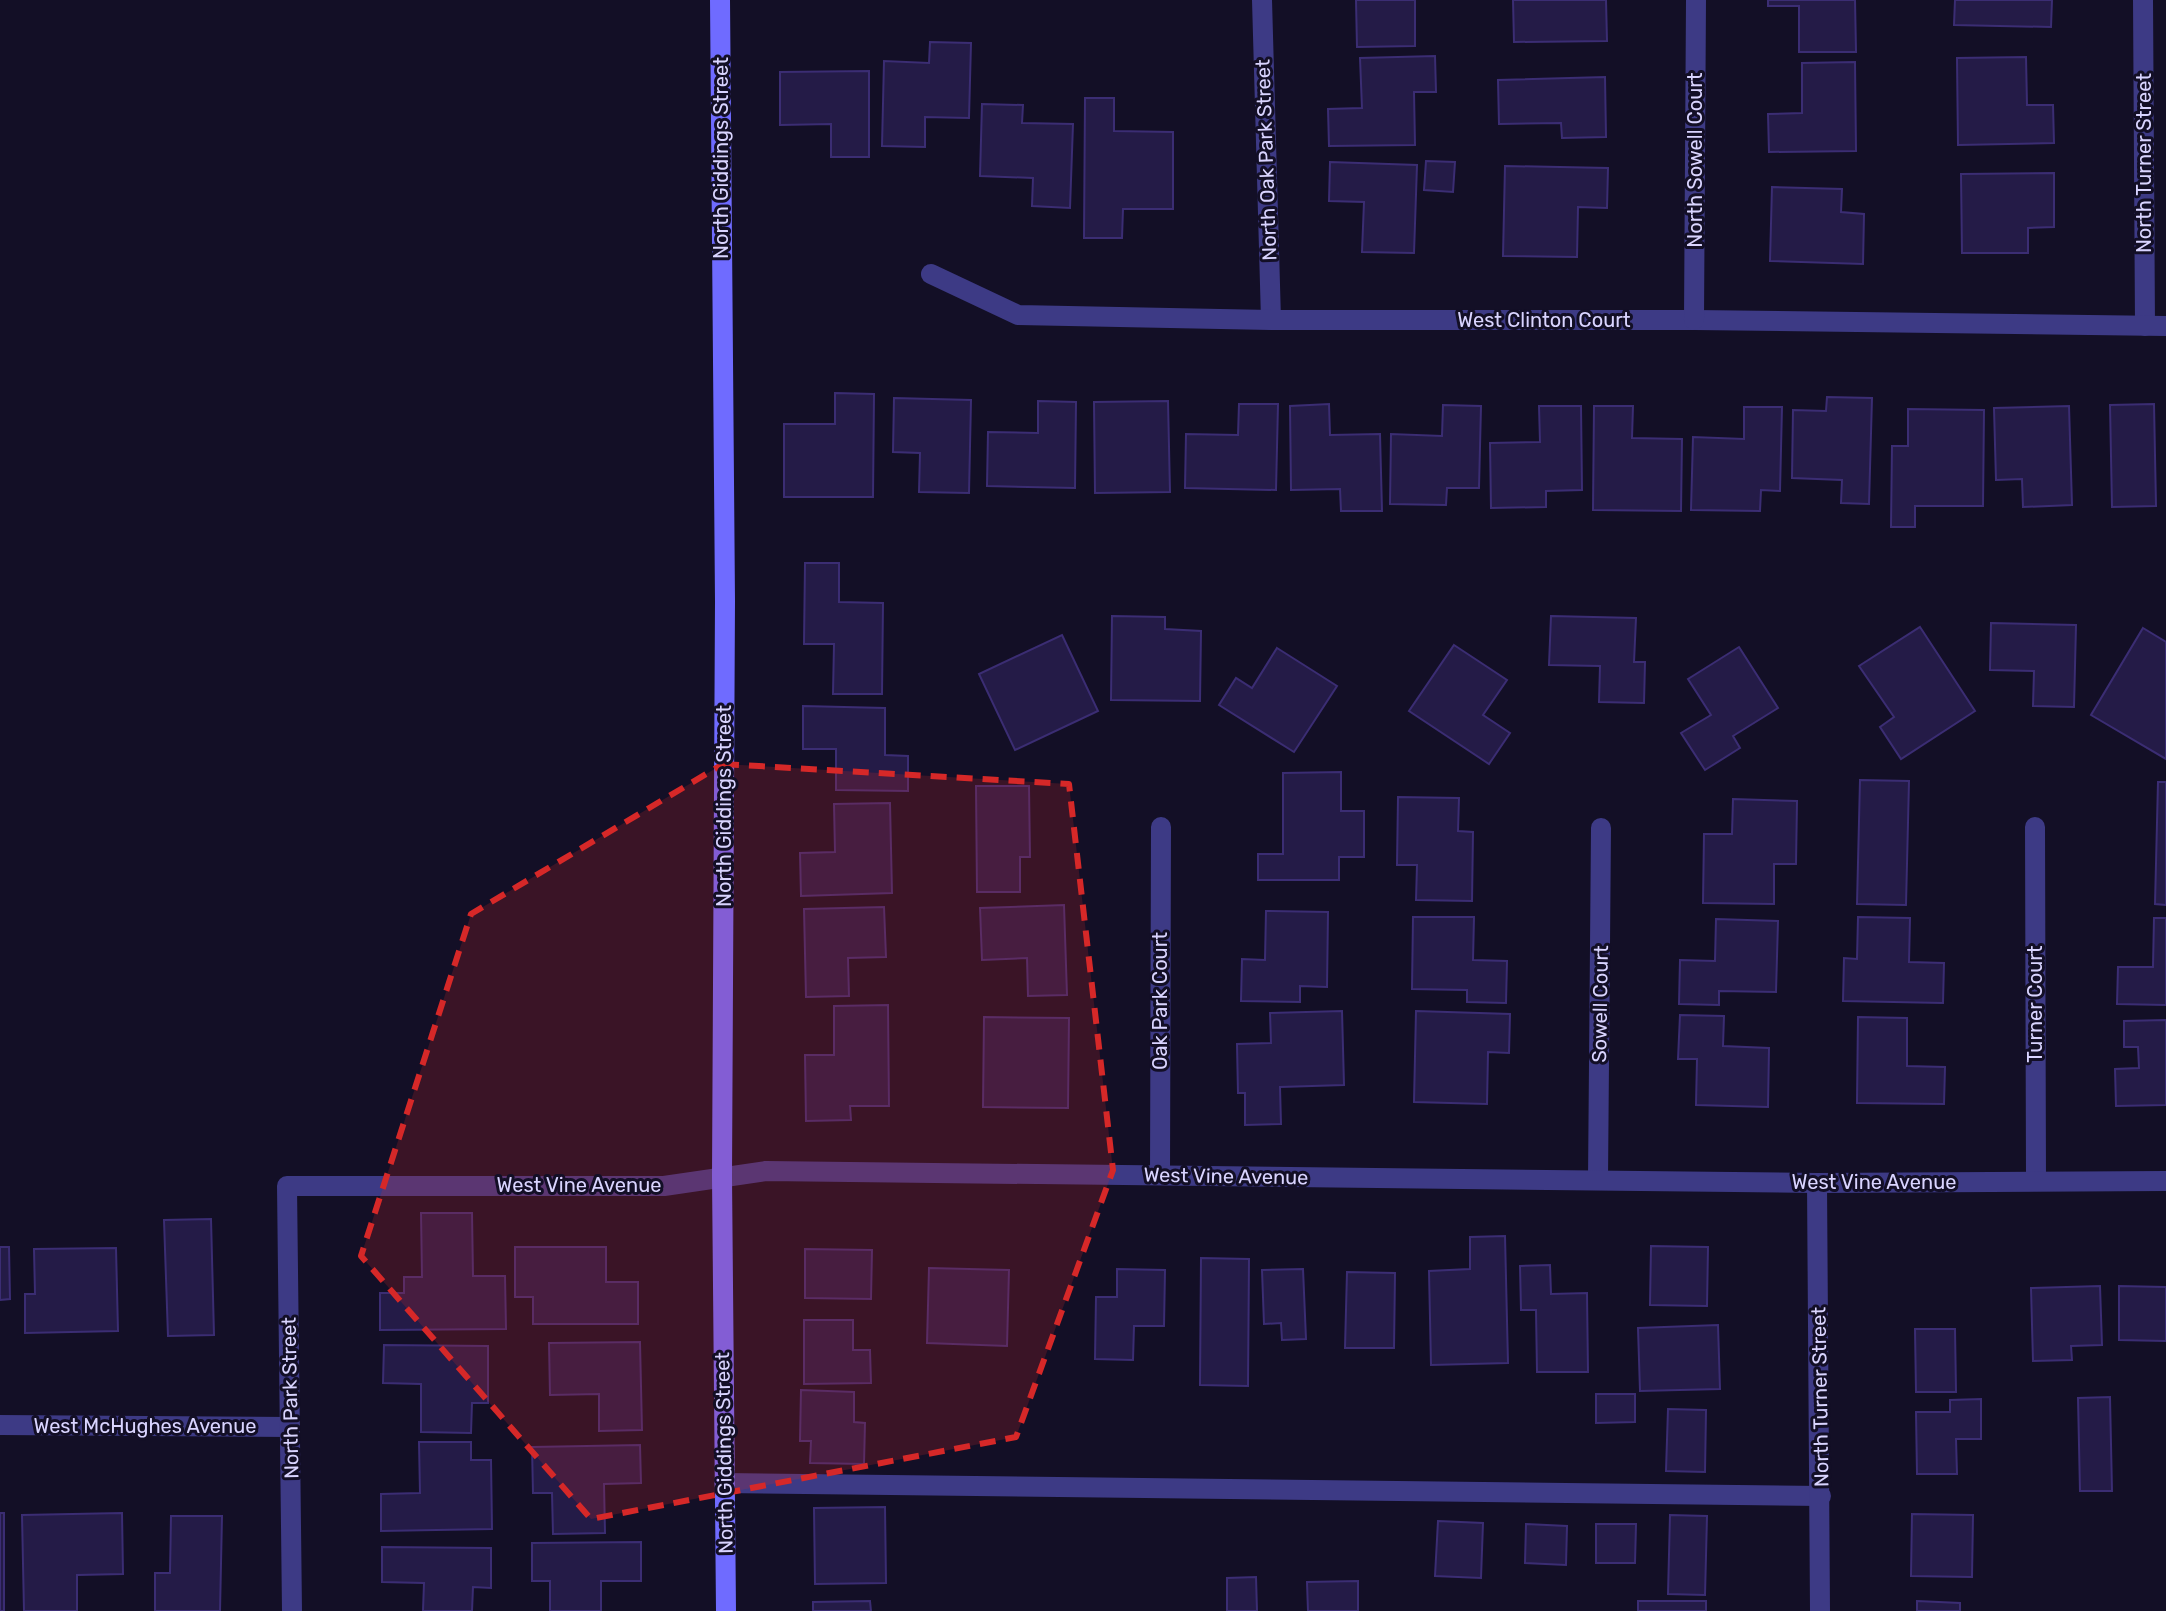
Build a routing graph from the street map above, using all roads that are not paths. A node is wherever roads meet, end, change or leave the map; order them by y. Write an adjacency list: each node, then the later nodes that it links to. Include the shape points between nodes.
1 (720, 0): 14 (street, North Giddings Street)
2 (1262, 0): 6 (street, North Oak Park Street)
3 (1696, 0): 7 (street, North Sowell Court)
4 (2143, 0): 8 (street, North Turner Street)
5 (931, 274): 6 (street, West Clinton Court, via 1018,315)
6 (1271, 320): 7 (street, West Clinton Court)
7 (1694, 320): 8 (street, West Clinton Court)
8 (2145, 326): 9 (street, West Clinton Court)
9 (2166, 326)
10 (1161, 827): 13 (street, Oak Park Court)
11 (2035, 827): 16 (street, Turner Court)
12 (1601, 828): 15 (street, Sowell Court)
13 (1160, 1175): 14 (street, West Vine Avenue, via 766,1171); 15 (street, West Vine Avenue)
14 (722, 1177): 19 (street, West Vine Avenue, via 664,1186); 22 (street, North Giddings Street)
15 (1598, 1180): 18 (street, West Vine Avenue)
16 (2036, 1181): 17 (street, West Vine Avenue); 18 (street, West Vine Avenue)
17 (2166, 1181)
18 (1817, 1183): 23 (street, North Turner Street)
19 (287, 1186): 21 (street, North Park Street)
20 (0, 1425): 21 (street, West McHughes Avenue)
21 (290, 1427): 24 (street, North Park Street)
22 (724, 1483): 23 (street); 25 (street, North Giddings Street)
23 (1821, 1496): 26 (street, North Turner Street)
24 (292, 1611)
25 (726, 1611)
26 (1820, 1611)

